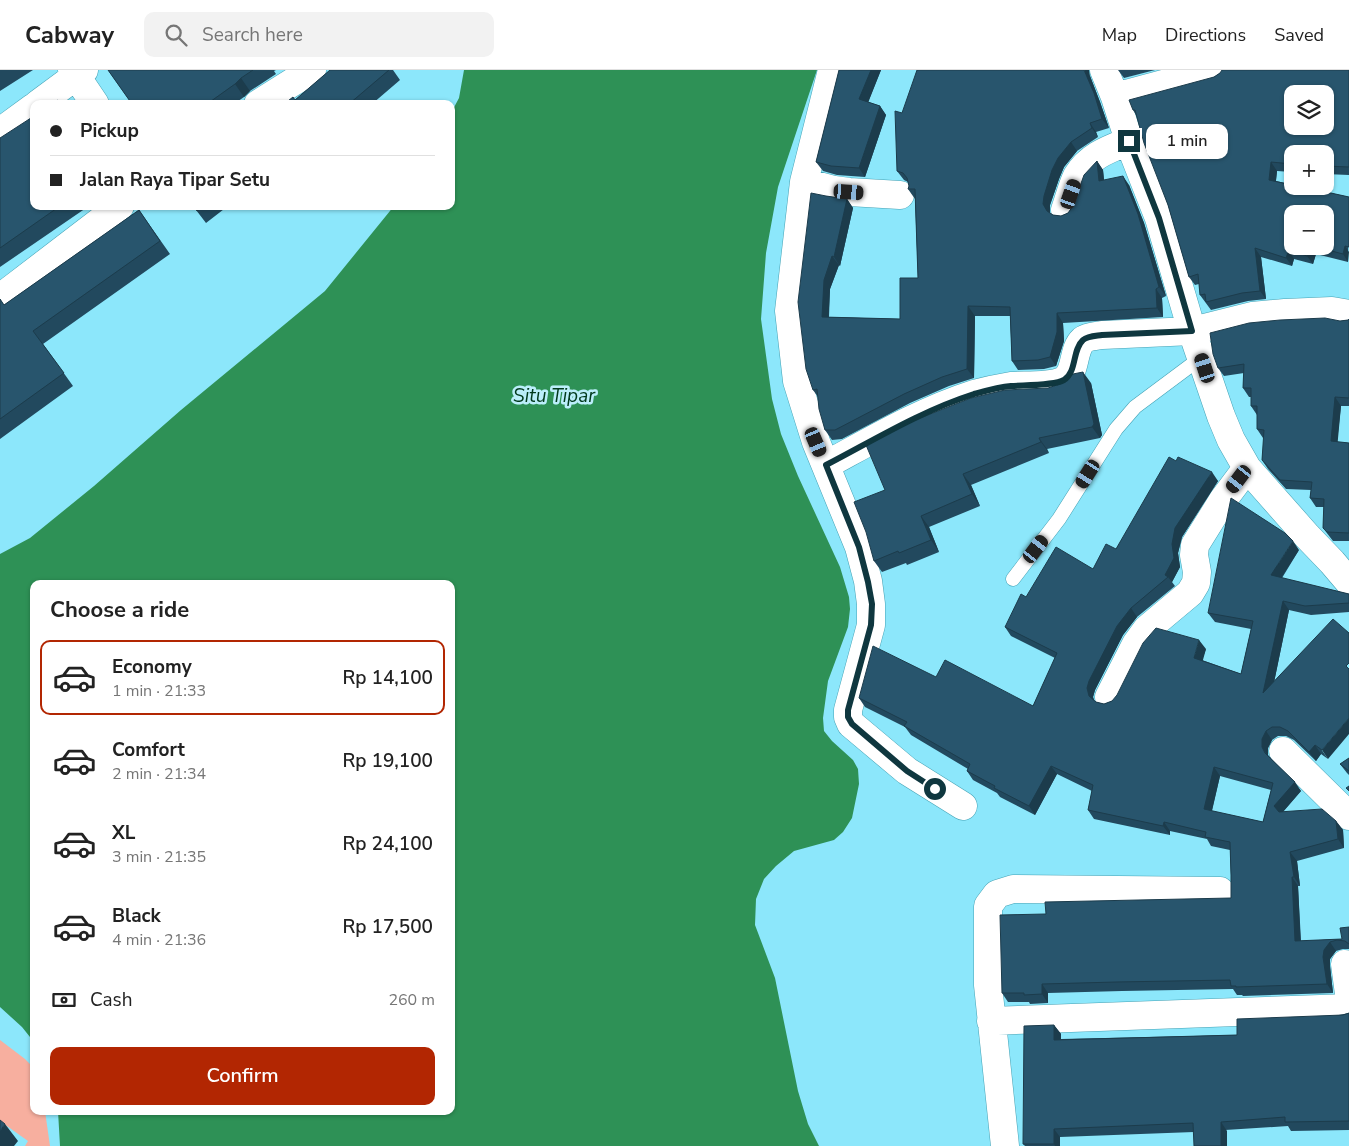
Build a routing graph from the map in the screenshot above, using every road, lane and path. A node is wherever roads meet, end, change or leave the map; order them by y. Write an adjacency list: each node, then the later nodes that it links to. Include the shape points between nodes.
1 (312, 70): 9 (street)
2 (832, 70): 13 (street)
3 (1104, 70): 6 (street)
4 (1215, 70): 6 (street)
5 (77, 72): 7 (street); 8 (street)
6 (1115, 98): 12 (street)
7 (43, 100)
8 (93, 100)
9 (264, 100)
10 (30, 110): 11 (street)
11 (0, 132)
12 (1129, 141): 16 (street, via 1090,160 1076,178); 19 (street, via 1159,218)
13 (804, 182): 14 (street, via 834,190); 21 (street, via 790,311 796,382)
14 (900, 195)
15 (115, 210): 17 (street)
16 (1065, 210)
17 (0, 298)
18 (1349, 314): 19 (street, via 1332,311 1276,313)
19 (1192, 331): 20 (street); 21 (street, via 1091,336 1079,346 1070,375 1062,381 1009,386 975,394 936,408)
20 (1202, 357): 22 (street, via 1221,416); 23 (lane, via 1135,407 1116,429 1059,519)
21 (826, 465): 27 (street, via 859,547 872,604 871,625 848,717 907,771)
22 (1247, 468): 24 (street); 25 (street, via 1195,545 1196,584 1190,593 1147,629)
23 (1013, 579)
24 (1349, 582)
25 (1109, 697)
26 (1282, 751): 28 (street)
27 (962, 806)
28 (1349, 816)
29 (1220, 891): 33 (street, via 1013,890 998,894 988,906)
30 (1345, 964): 31 (street)
31 (1349, 994)
32 (1349, 1008): 33 (street)
33 (991, 1021): 34 (street)
34 (1005, 1146)

